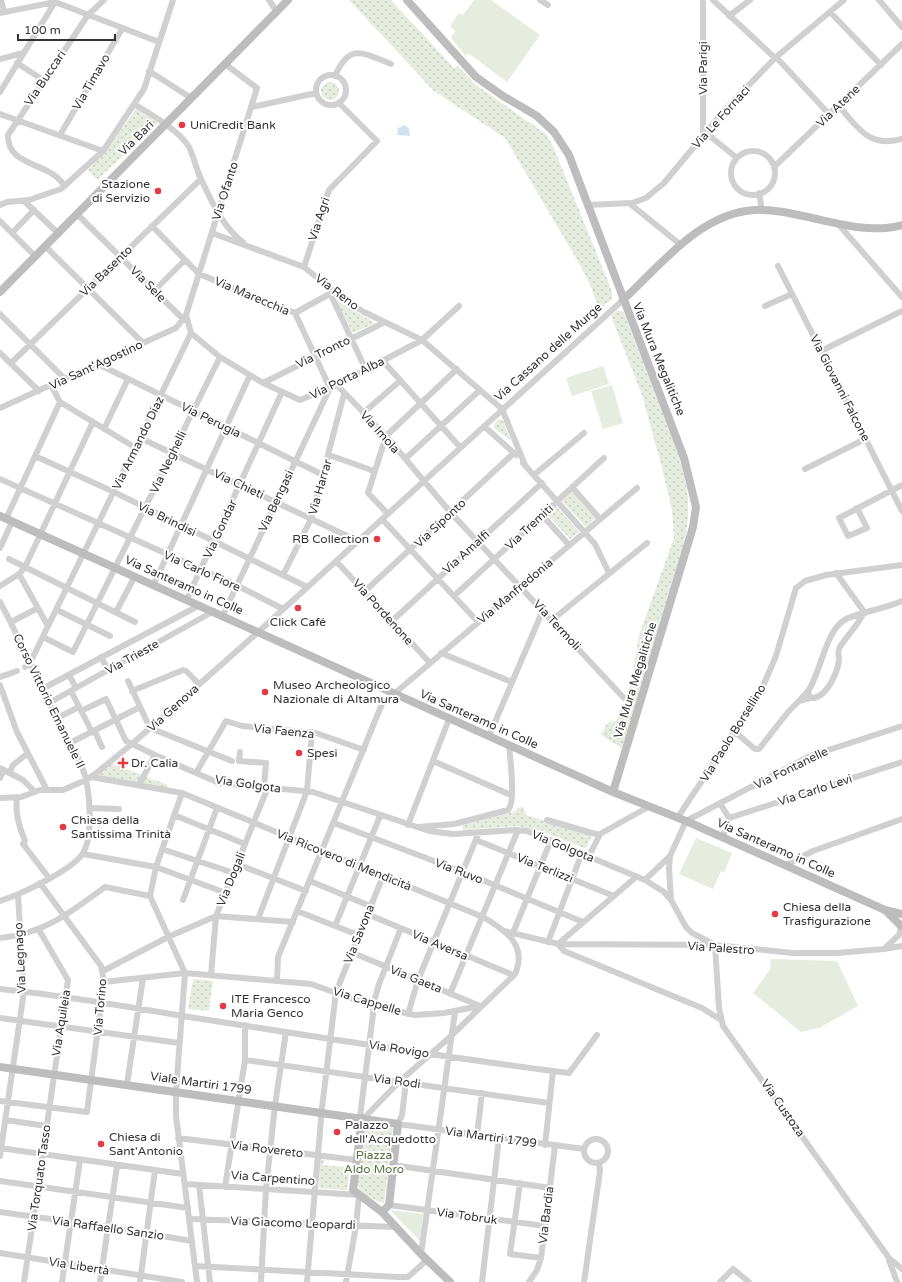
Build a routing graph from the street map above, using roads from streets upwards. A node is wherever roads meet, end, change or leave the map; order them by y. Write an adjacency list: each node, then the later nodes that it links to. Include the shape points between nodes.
1 (1, 0): 15 (street)
2 (104, 0): 18 (street, Via Buccari)
3 (269, 0): 16 (street)
4 (288, 0): 16 (street, Via Bari)
5 (407, 0): 57 (street, Via Mura Megalitiche, via 476,77 537,116 554,132 569,155)
6 (540, 0): 14 (street)
7 (703, 0): 46 (street, Via Parigi)
8 (712, 0): 19 (street)
9 (750, 0): 19 (street)
10 (844, 0): 17 (street, Via Le Fornaci)
11 (879, 0): 20 (street)
12 (170, 1): 22 (street)
13 (59, 2): 15 (street); 18 (street); 24 (street)
14 (548, 5)
15 (2, 12)
16 (277, 12): 28 (street, Via Bari)
17 (830, 12): 25 (street, Via Le Fornaci); 30 (street)
18 (88, 15): 21 (street); 33 (street, Via Buccari)
19 (729, 16): 25 (street)
20 (902, 27)
21 (122, 29): 22 (street); 45 (street, Via Timavo)
22 (159, 42): 31 (street)
23 (902, 44): 30 (street, Via Atene)
24 (23, 54): 26 (street); 27 (street)
25 (776, 58): 42 (street); 46 (street, Via Le Fornaci)
26 (0, 59)
27 (17, 63): 33 (street); 34 (street)
28 (226, 64): 36 (street, Via Bari); 40 (street, Via Ofanto, via 257,87)
29 (391, 64): 32 (street, via 363,52 353,53 344,60)
30 (881, 65): 39 (street, Via Atene)
31 (149, 71): 36 (street); 38 (street, via 144,89)
32 (335, 76): 35 (street, via 322,78 316,86); 37 (street, via 345,86 345,95)
33 (43, 80): 43 (street, Via Buccari)
34 (0, 92)
35 (316, 93): 37 (street, via 326,104); 40 (street)
36 (191, 98): 44 (street, Via Bari)
37 (339, 102): 76 (street, Via Agri, via 376,141 329,190)
38 (134, 104): 44 (street, Via Reno); 48 (street)
39 (838, 105): 42 (street, Via Atene); 47 (street, via 868,137 888,141)
40 (252, 107): 60 (street, Via Ofanto)
41 (0, 114): 43 (street)
42 (829, 114): 50 (street, Via Atene)
43 (17, 121): 45 (street); 52 (street, Via Buccari, via 8,135 11,150 21,159 51,173)
44 (166, 124): 51 (street, Via Reno, via 188,146); 61 (street, Via Bari)
45 (60, 135): 48 (street)
46 (704, 135): 49 (street); 55 (street, Via Le Fornaci, via 664,183 643,200)
47 (902, 139)
48 (103, 151): 52 (street)
49 (737, 158): 50 (street, via 742,154 756,151 769,158); 53 (street, via 731,170 734,184 745,193)
50 (774, 167): 53 (street, via 771,185)
51 (201, 179): 60 (street, Via Reno); 65 (street, Via Basento)
52 (65, 186): 54 (street)
53 (759, 193): 59 (street)
54 (24, 201): 56 (street); 58 (street)
55 (629, 203): 57 (street, Via Le Fornaci); 69 (street)
56 (0, 205)
57 (588, 205): 84 (street, Via Mura Megalitiche)
58 (34, 210): 66 (street); 67 (street)
59 (762, 210): 63 (street, Via Cassano delle Murge, via 775,210); 69 (street, Via Cassano delle Murge, via 730,214 710,223)
60 (219, 213): 68 (street, Via Ofanto); 71 (street, Via Reno, via 236,237)
61 (77, 214): 67 (street, Via Bari); 73 (street, Via Sele)
62 (0, 221): 66 (street)
63 (838, 224): 64 (street, Via Cassano delle Murge, via 867,229); 83 (street)
64 (902, 225)
65 (152, 226): 73 (street, Via Basento); 74 (street)
66 (12, 233): 72 (street)
67 (58, 233): 70 (street, Via Bari)
68 (212, 233): 71 (street, Via Reno); 77 (street, Via Ofanto)
69 (681, 245): 84 (street, Via Cassano delle Murge)
70 (45, 246): 72 (street, Via Bari); 78 (street)
71 (251, 247): 76 (street, Via Reno)
72 (35, 256): 80 (street, Via Bari)
73 (120, 257): 78 (street, Via Basento); 79 (street, Via Sele)
74 (185, 260): 77 (street); 79 (street)
75 (778, 266): 82 (street, Via Giovanni Falcone)
76 (304, 267): 81 (street, Via Reno)
77 (199, 274): 88 (street, Via Marecchia); 90 (street, Via Ofanto)
78 (88, 289): 95 (street); 96 (street, Via Basento)
79 (155, 290): 90 (street, Via Sele)
80 (0, 292)
81 (333, 292): 88 (street); 91 (street, Via Reno); 93 (street)
82 (792, 294): 86 (street); 97 (street, Via Giovanni Falcone)
83 (902, 297)
84 (623, 300): 122 (street, Via Cassano delle Murge); 289 (street, Via Mura Megalitiche, via 684,458 696,507 693,527)
85 (459, 306): 94 (street, Via Porta Alba)
86 (765, 306)
87 (902, 311): 97 (street)
88 (295, 313): 99 (street, Via Marecchia)
89 (0, 314): 96 (street)
90 (185, 318): 92 (street); 95 (street, Via Sant'Agostino, via 176,328)
91 (383, 323): 93 (street, Via Tronto); 94 (street, Via Reno)
92 (191, 333): 100 (street, Via Porta Alba); 118 (street, Via Armando Diaz)
93 (352, 338): 99 (street, Via Tronto); 105 (street)
94 (422, 340): 101 (street, Via Porta Alba); 104 (street, Via Reno)
95 (143, 343): 103 (street, Via Sant'Agostino)
96 (30, 344): 102 (street, Via Basento); 107 (street)
97 (821, 351): 133 (street, Via Giovanni Falcone)
98 (0, 353): 102 (street)
99 (315, 356): 110 (street, Via Tronto); 113 (street, Via Marecchia)
100 (220, 357): 106 (street, Via Porta Alba); 123 (street, Via Neghelli)
101 (382, 360): 105 (street, Via Porta Alba); 109 (street)
102 (11, 363): 115 (street)
103 (98, 364): 107 (street, Via Sant'Agostino); 108 (street, Via Perugia)
104 (457, 369): 114 (street, Via Reno); 120 (street)
105 (366, 370): 112 (street, Via Porta Alba)
106 (250, 375): 110 (street, Via Porta Alba); 128 (street)
107 (65, 379): 111 (street, Via Sant'Agostino)
108 (128, 379): 118 (street, Via Perugia); 129 (street)
109 (400, 381): 120 (street); 124 (street)
110 (263, 382): 116 (street, Via Porta Alba)
111 (51, 385): 115 (street, Via Sant'Agostino); 119 (street)
112 (337, 385): 113 (street, Via Porta Alba); 117 (street, Via Imola)
113 (330, 388): 116 (street, Via Porta Alba, via 300,400); 143 (street, Via Bengasi)
114 (480, 390): 122 (street, Via Reno); 126 (street)
115 (39, 391): 121 (street, Via Sant'Agostino)
116 (282, 392): 134 (street, Via Gondar)
117 (344, 394): 124 (street, Via Imola); 139 (street, Via Harrar)
118 (161, 395): 123 (street, Via Perugia); 132 (street, Via Armando Diaz)
119 (60, 402): 125 (street); 140 (street)
120 (421, 403): 126 (street); 131 (street)
121 (0, 408)
122 (502, 408): 127 (street, Via Cassano delle Murge); 144 (street)
123 (193, 411): 128 (street, Via Perugia); 137 (street, Via Neghelli)
124 (363, 413): 131 (street, Via Imola)
125 (93, 422): 129 (street); 148 (street)
126 (441, 425): 135 (street); 142 (street)
127 (484, 426): 135 (street, Via Cassano delle Murge); 138 (street)
128 (226, 427): 134 (street, Via Perugia); 146 (street)
129 (104, 429): 136 (street)
130 (584, 433): 150 (street)
131 (386, 436): 142 (street, Via Imola); 147 (street)
132 (140, 438): 136 (street, Via Armando Diaz); 137 (street, Via Chieti)
133 (865, 439): 145 (street); 159 (street, Via Giovanni Falcone)
134 (258, 443): 143 (street, Via Perugia); 154 (street, Via Gondar)
135 (460, 447): 152 (street, Via Cassano delle Murge)
136 (136, 448): 160 (street, Via Armando Diaz)
137 (172, 453): 146 (street, Via Chieti); 164 (street, Via Neghelli)
138 (514, 453): 144 (street); 167 (street, Via Siponto)
139 (329, 455): 147 (street); 149 (street, Via Harrar)
140 (35, 456): 148 (street, Via Brindisi); 157 (street)
141 (604, 458): 156 (street, Via Tremiti)
142 (405, 459): 152 (street, Via Imola)
143 (295, 461): 149 (street, Via Perugia); 162 (street, Via Bengasi)
144 (525, 465): 150 (street)
145 (805, 469)
146 (208, 470): 154 (street, Via Chieti); 175 (street)
147 (374, 471): 168 (street, via 368,494)
148 (70, 472): 160 (street, Via Brindisi); 163 (street)
149 (323, 475): 172 (street, Via Harrar)
150 (534, 475): 153 (street)
151 (0, 478): 157 (street, Via Carlo Fiore)
152 (424, 481): 167 (street, Via Termoli); 168 (street, Via Cassano delle Murge)
153 (542, 483): 161 (street); 180 (street, Via Amalfi)
154 (240, 485): 162 (street, Via Chieti); 181 (street, Via Gondar)
155 (902, 486): 159 (street)
156 (572, 487): 161 (street, Via Tremiti); 170 (street)
157 (21, 488): 163 (street, Via Carlo Fiore); 171 (street)
158 (637, 488): 170 (street, Via Manfredonia)
159 (892, 491): 165 (street); 166 (street, Via Giovanni Falcone)
160 (114, 492): 164 (street, Via Brindisi); 174 (street, Via Armando Diaz)
161 (557, 501): 169 (street, Via Tremiti); 176 (street)
162 (276, 502): 172 (street, Via Chieti); 189 (street, Via Bengasi)
163 (55, 503): 174 (street, Via Carlo Fiore); 177 (street)
164 (145, 508): 175 (street, Via Brindisi); 178 (street, Via Neghelli)
165 (858, 508): 165 (street, via 840,518 848,536 867,528)
166 (902, 511)
167 (451, 513): 180 (street, Via Termoli); 185 (street, Via Siponto)
168 (388, 514): 173 (street, Via Cassano delle Murge)
169 (542, 515): 183 (street); 190 (street, Via Tremiti)
170 (600, 518): 176 (street, Via Manfredonia)
171 (6, 519): 177 (street, Via Santeramo in Colle); 184 (street)
172 (311, 519): 179 (street, Via Chieti); 199 (street, Via Harrar)
173 (382, 519): 179 (street, Via Cassano delle Murge); 185 (street)
174 (99, 523): 178 (street, Via Carlo Fiore); 186 (street, Via Armando Diaz)
175 (181, 525): 181 (street, Via Brindisi); 187 (street)
176 (584, 532): 183 (street, Via Manfredonia); 196 (street, via 595,544)
177 (40, 534): 186 (street, Via Santeramo in Colle); 193 (street)
178 (130, 538): 187 (street, Via Carlo Fiore); 194 (street, Via Neghelli)
179 (358, 541): 191 (street, Via Cassano delle Murge)
180 (478, 541): 190 (street, Via Termoli); 201 (street, Via Amalfi)
181 (215, 542): 189 (street, Via Brindisi); 195 (street, Via Gondar)
182 (647, 543): 196 (street)
183 (569, 545): 205 (street, Via Manfredonia)
184 (0, 548)
185 (411, 550): 201 (street); 208 (street, Via Siponto)
186 (85, 554): 194 (street, Via Santeramo in Colle); 206 (street, Via Armando Diaz)
187 (167, 555): 195 (street, Via Carlo Fiore); 202 (street)
188 (9, 559): 193 (street)
189 (249, 559): 199 (street, Via Brindisi); 204 (street, Via Bengasi)
190 (495, 559): 205 (street, Via Termoli); 209 (street, Via Tremiti)
191 (336, 560): 207 (street, Via Cassano delle Murge); 208 (street, Via Pordenone)
192 (902, 565): 197 (street, Via Paolo Borsellino)
193 (25, 567): 198 (street); 206 (street)
194 (116, 567): 200 (street, Via Santeramo in Colle); 213 (street, Via Neghelli)
195 (201, 570): 204 (street, Via Carlo Fiore); 210 (street, Via Gondar)
196 (609, 573): 223 (street)
197 (836, 573): 221 (street); 266 (street, Via Paolo Borsellino, via 813,578 796,588 767,679)
198 (19, 574): 203 (street); 215 (street)
199 (283, 575): 207 (street, Via Brindisi)
200 (135, 576): 202 (street, Via Santeramo in Colle); 220 (street)
201 (437, 578): 209 (street); 224 (street, Via Amalfi)
202 (154, 584): 210 (street, Via Santeramo in Colle)
203 (0, 586)
204 (236, 586): 216 (street, Via Carlo Fiore); 222 (street, Via Bengasi)
205 (520, 586): 218 (street, Via Termoli); 227 (street, Via Manfredonia)
206 (68, 587): 213 (street); 217 (street, Via Armando Diaz)
207 (306, 587): 216 (street, Via Cassano delle Murge)
208 (365, 591): 224 (street, Via Pordenone)
209 (454, 596): 227 (street)
210 (187, 599): 214 (street, Via Santeramo in Colle)
211 (902, 601): 221 (street)
212 (0, 602): 225 (street, Corso Vittorio Emanuele II)
213 (98, 603): 220 (street); 228 (street, Via Neghelli)
214 (200, 605): 219 (street, Via Santeramo in Colle); 233 (street)
215 (38, 608): 225 (street); 229 (street)
216 (283, 609): 230 (street, Via Cassano delle Murge)
217 (57, 610): 228 (street); 229 (street, Via Armando Diaz)
218 (543, 610): 223 (street, Via Termoli); 245 (street)
219 (214, 611): 222 (street, Via Santeramo in Colle); 234 (street, Via Trieste)
220 (116, 612): 226 (street)
221 (864, 614): 251 (street, via 847,619 838,626 830,638 814,683); 254 (street, via 839,648 838,660 828,690 820,696)
222 (222, 615): 230 (street, Via Santeramo in Colle)
223 (552, 620): 253 (street, Via Termoli)
224 (392, 621): 238 (street, Via Pordenone)
225 (11, 622): 237 (street, Corso Vittorio Emanuele II)
226 (135, 622)
227 (478, 622): 235 (street, Via Manfredonia)
228 (87, 625): 231 (street); 232 (street, Via Neghelli, via 73,652)
229 (48, 626): 232 (street, Via Armando Diaz)
230 (258, 633): 246 (street, Via Genova); 252 (street, Via Santeramo in Colle)
231 (110, 636)
232 (43, 637): 237 (street, Via Armando Diaz)
233 (136, 639): 234 (street); 236 (street)
234 (143, 651): 240 (street, Via Trieste)
235 (441, 653): 238 (street, Via Manfredonia); 245 (street)
236 (101, 657): 240 (street); 242 (street)
237 (30, 662): 239 (street, Via Armando Diaz); 248 (street, Corso Vittorio Emanuele II)
238 (430, 663): 252 (street, Via Manfredonia)
239 (25, 668)
240 (108, 670): 249 (street, Via Trieste)
241 (17, 672): 243 (street)
242 (69, 675): 248 (street); 249 (street)
243 (0, 677)
244 (128, 681): 250 (street)
245 (512, 682): 267 (street)
246 (199, 684): 250 (street, via 183,670); 263 (street, Via Genova)
247 (0, 685): 275 (street, via 17,732)
248 (42, 689): 256 (street, Corso Vittorio Emanuele II)
249 (74, 689): 256 (street, Via Trieste); 258 (street)
250 (132, 691): 257 (street)
251 (808, 692): 254 (street); 255 (street)
252 (393, 694): 260 (street, Via Santeramo in Colle); 272 (street, Via Manfredonia, via 382,704)
253 (624, 698)
254 (810, 698): 255 (street)
255 (799, 701): 266 (street, via 759,749 755,749)
256 (49, 703): 259 (street, Corso Vittorio Emanuele II)
257 (140, 707): 261 (street); 263 (street)
258 (80, 709): 259 (street); 261 (street, via 106,699); 264 (street)
259 (57, 718): 268 (street, Corso Vittorio Emanuele II)
260 (450, 719): 267 (street, Via Santeramo in Colle); 278 (street)
261 (116, 720): 264 (street); 269 (street, via 125,739)
262 (902, 726): 295 (street, Via Fontanelle, via 810,756)
263 (150, 728): 269 (street, Via Genova); 273 (street)
264 (92, 732): 268 (street); 271 (street, via 96,734)
265 (312, 732): 272 (street, Via Faenza); 273 (street, Via Faenza, via 242,726 226,721); 288 (street)
266 (735, 732): 302 (street, Via Paolo Borsellino)
267 (489, 736): 270 (street, Via Santeramo in Colle)
268 (70, 743): 283 (street, Corso Vittorio Emanuele II)
269 (132, 744): 276 (street, Via Golgota); 283 (street, Via Genova)
270 (509, 745): 289 (street, Via Santeramo in Colle); 291 (street)
271 (102, 747)
272 (364, 750): 294 (street, Via Manfredonia)
273 (208, 752): 277 (street); 281 (street)
274 (240, 752): 285 (street, Via Dogali, via 239,761 266,763)
275 (28, 753): 280 (street); 286 (street)
276 (155, 755): 281 (street, Via Golgota); 284 (street)
277 (232, 761)
278 (433, 761): 291 (street); 309 (street)
279 (902, 762): 303 (street, Via Carlo Levi)
280 (5, 770): 282 (street); 287 (street, via 23,780)
281 (196, 773): 285 (street, Via Golgota, via 219,782)
282 (0, 778)
283 (88, 779): 284 (street, Via Ricovero di Mendicità); 286 (street, Via Genova, via 63,790); 297 (street, Corso Vittorio Emanuele II)
284 (139, 785): 290 (street, Via Ricovero di Mendicità)
285 (266, 787): 288 (street, Via Golgota); 308 (street, Via Dogali)
286 (47, 790): 287 (street, Via Genova)
287 (34, 791): 293 (street, Via Genova)
288 (307, 791): 294 (street, Via Golgota); 316 (street)
289 (613, 792): 296 (street, Via Santeramo in Colle)
290 (182, 793): 298 (street, Via Ricovero di Mendicità); 300 (street)
291 (511, 795): 310 (street, Via Golgota, via 508,810 454,824)
292 (0, 798): 293 (street)
293 (17, 798): 338 (street, via 17,820 25,841 23,844)
294 (342, 803): 301 (street, Via Golgota); 307 (street, Via Manfredonia)
295 (720, 803): 303 (street); 306 (street, Via Fontanelle)
296 (650, 806): 302 (street, Via Santeramo in Colle); 314 (street)
297 (90, 808): 299 (street); 325 (street, Corso Vittorio Emanuele II, via 88,837)
298 (217, 808): 308 (street, Via Ricovero di Mendicità); 311 (street)
299 (119, 809)
300 (174, 816): 311 (street); 321 (street)
301 (380, 816): 309 (street, Via Golgota); 317 (street)
302 (678, 817): 306 (street, Via Santeramo in Colle)
303 (729, 818): 315 (street)
304 (902, 819): 330 (street, via 813,851)
305 (547, 820): 314 (street)
306 (686, 821): 315 (street, Via Santeramo in Colle); 327 (street)
307 (334, 823): 317 (street, Via Ruvo); 322 (street, Via Manfredonia)
308 (254, 824): 316 (street, Via Ricovero di Mendicità); 320 (street, Via Dogali)
309 (408, 825): 310 (street, Via Golgota)
310 (415, 827): 313 (street, Via Golgota, via 453,834)
311 (209, 829): 320 (street); 328 (street)
312 (518, 830): 313 (street, Via Golgota); 319 (street, Via Golgota); 323 (street)
313 (479, 832): 318 (street)
314 (599, 835): 326 (street)
315 (723, 837): 330 (street, Via Santeramo in Colle)
316 (290, 838): 322 (street, Via Ricovero di Mendicità); 339 (street)
317 (371, 838): 331 (street); 334 (street, Via Ruvo)
318 (476, 840): 323 (street, Via Terlizzi); 334 (street)
319 (551, 840): 324 (street, Via Golgota); 332 (street)
320 (245, 844): 329 (street, Via Dogali)
321 (162, 849): 328 (street); 333 (street)
322 (322, 851): 331 (street, Via Ricovero di Mendicità); 343 (street, Via Manfredonia)
323 (509, 853): 332 (street, Via Terlizzi); 345 (street)
324 (582, 853): 326 (street, Via Golgota); 340 (street)
325 (83, 854): 333 (street); 338 (street)
326 (589, 856): 337 (street, Via Golgota)
327 (670, 856): 342 (street); 354 (street)
328 (198, 861): 335 (street); 341 (street)
329 (237, 864): 335 (street, Via Dogali); 339 (street)
330 (786, 865): 358 (street, Via Santeramo in Colle)
331 (360, 866): 336 (street, Via Ricovero di Mendicità); 351 (street)
332 (541, 866): 340 (street, Via Terlizzi); 352 (street)
333 (156, 867): 341 (street); 349 (street)
334 (463, 872): 345 (street, Via Ruvo); 356 (street)
335 (234, 873): 347 (street, Via Dogali)
336 (383, 876): 356 (street, Via Ricovero di Mendicità); 357 (street, Via Savona)
337 (636, 877): 342 (street, Via Golgota); 350 (street)
338 (49, 878): 344 (street)
339 (274, 878): 346 (street); 366 (street)
340 (572, 879): 350 (street, Via Terlizzi); 360 (street)
341 (190, 880): 347 (street); 353 (street)
342 (645, 880): 354 (street, Via Golgota, via 664,892)
343 (310, 881): 346 (street, Via Manfredonia); 351 (street)
344 (40, 883): 348 (street); 364 (street, Via Torino)
345 (496, 886): 352 (street, Via Ruvo); 365 (street)
346 (306, 891): 359 (street, Via Manfredonia)
347 (226, 893): 363 (street, Via Dogali)
348 (18, 895): 355 (street); 375 (street, Via Legnago)
349 (150, 896): 364 (street, via 105,887); 376 (street)
350 (614, 896): 368 (street)
351 (347, 897): 357 (street); 369 (street)
352 (527, 899): 360 (street, Via Ruvo); 373 (street)
353 (183, 900)
354 (671, 900): 381 (street, via 686,927)
355 (0, 901)
356 (450, 903): 365 (street, Via Ricovero di Mendicità); 378 (street)
357 (370, 906): 361 (street, Via Savona)
358 (885, 910): 362 (street); 370 (street)
359 (297, 911): 367 (street, Via Manfredonia); 369 (street)
360 (559, 912): 368 (street, Via Ruvo); 379 (street)
361 (367, 914): 371 (street, Via Aversa); 374 (street, Via Savona)
362 (902, 914)
363 (216, 916): 366 (street); 376 (street); 389 (street, Via Dogali)
364 (64, 917): 372 (street); 387 (street, Via Torino)
365 (483, 917): 373 (street, Via Ricovero di Mendicità); 385 (street)
366 (258, 919): 367 (street)
367 (293, 922): 392 (street, Via Manfredonia, via 278,957)
368 (584, 922): 380 (street)
369 (335, 926): 374 (street)
370 (901, 927): 383 (street, via 900,935)
371 (401, 928): 378 (street, Via Aversa); 386 (street)
372 (39, 930): 375 (street); 399 (street, Via Aquileia, via 68,980)
373 (508, 933): 379 (street, Via Ricovero di Mendicità); 390 (street, via 517,946 519,956)
374 (358, 935): 384 (street, Via Savona)
375 (20, 936): 377 (street); 396 (street, Via Legnago)
376 (168, 937): 387 (street); 388 (street)
377 (0, 938)
378 (434, 942): 385 (street, Via Aversa); 393 (street)
379 (548, 942): 380 (street, Via Ricovero di Mendicità)
380 (558, 944): 381 (street, Via Palestro); 409 (street, Via Ricovero di Mendicità, via 564,951 702,1008)
381 (715, 945): 383 (street, Via Palestro, via 815,954); 409 (street)
382 (902, 946): 383 (street, Via Palestro)
383 (884, 949)
384 (351, 952): 386 (street, Via Gaeta); 397 (street, Via Savona)
385 (467, 956): 390 (street, Via Aversa); 398 (street)
386 (385, 967): 393 (street, Via Gaeta); 401 (street)
387 (103, 972): 394 (street, Via Torino)
388 (184, 973): 389 (street, Via Cappelle); 391 (street, Via Cappelle); 406 (street)
389 (211, 975): 392 (street, Via Cappelle)
390 (513, 976): 402 (street, Via Cappelle)
391 (143, 978): 394 (street, Via Cappelle); 403 (street)
392 (277, 980): 397 (street, Via Cappelle, via 311,984)
393 (418, 980): 398 (street, Via Gaeta); 405 (street)
394 (104, 982): 400 (street, Via Torino)
395 (0, 989): 396 (street, Via Rovigo)
396 (24, 991): 399 (street, Via Rovigo); 408 (street, Via Legnago)
397 (336, 992): 401 (street, Via Cappelle); 417 (street, Via Savona)
398 (450, 994): 402 (street, Via Gaeta)
399 (66, 997): 400 (street, Via Rovigo); 411 (street, Via Aquileia)
400 (102, 1001): 403 (street, Via Rovigo); 412 (street, Via Torino)
401 (373, 1006): 405 (street, Via Cappelle); 419 (street)
402 (480, 1006): 404 (street, Via Cappelle); 414 (street)
403 (139, 1008): 406 (street, Via Rovigo); 416 (street)
404 (455, 1012): 405 (street, Via Cappelle); 414 (street)
405 (408, 1014)
406 (181, 1016): 410 (street, Via Rovigo); 418 (street)
407 (0, 1018): 408 (street)
408 (20, 1020): 411 (street); 425 (street, Via Legnago)
409 (721, 1020): 504 (street, Via Custoza)
410 (245, 1025): 413 (street, Via Rovigo); 422 (street)
411 (61, 1026): 412 (street); 428 (street, Via Aquileia)
412 (98, 1032): 416 (street); 430 (street, Via Torino)
413 (286, 1032): 417 (street, Via Rovigo); 423 (street)
414 (451, 1035): 420 (street); 421 (street)
415 (597, 1035): 426 (street, Via Rovigo, via 569,1073)
416 (135, 1037): 418 (street); 432 (street)
417 (330, 1038): 419 (street, Via Rovigo); 427 (street, Via Savona)
418 (179, 1042): 434 (street)
419 (369, 1044): 420 (street, Via Rovigo); 429 (street)
420 (432, 1054): 421 (street, Via Rovigo); 431 (street)
421 (448, 1057): 426 (street, Via Rovigo); 433 (street)
422 (245, 1060): 423 (street, Via Rodi); 437 (street)
423 (281, 1066): 427 (street, Via Rodi); 440 (street)
424 (0, 1067): 425 (street, Viale Martiri 1799)
425 (14, 1069): 428 (street, Viale Martiri 1799); 438 (street, Via Legnago)
426 (553, 1071): 439 (street)
427 (326, 1072): 429 (street, Via Rodi); 442 (street, Via Savona)
428 (53, 1074): 430 (street, Viale Martiri 1799); 441 (street, Via Torquato Tasso)
429 (365, 1076): 431 (street, Via Rodi); 443 (street)
430 (91, 1080): 432 (street, Viale Martiri 1799); 441 (street, Via Torino, via 87,1112)
431 (403, 1082): 433 (street, Via Rodi); 443 (street); 445 (street, via 402,1115)
432 (127, 1084): 434 (street, Viale Martiri 1799)
433 (444, 1088): 435 (street, Via Rodi); 447 (street)
434 (176, 1091): 437 (street, Viale Martiri 1799); 449 (street)
435 (482, 1093): 439 (street, Via Rodi); 448 (street)
436 (0, 1101): 438 (street)
437 (238, 1101): 440 (street, Viale Martiri 1799); 451 (street)
438 (8, 1102): 441 (street); 444 (street, Via Legnago)
439 (549, 1103): 452 (street)
440 (275, 1105): 442 (street, Viale Martiri 1799); 455 (street)
441 (48, 1107): 446 (street, Via Torquato Tasso)
442 (321, 1112): 443 (street, Viale Martiri 1799); 458 (street, Via Savona)
443 (362, 1118): 445 (street, Viale Martiri 1799); 460 (street)
444 (6, 1120): 446 (street); 456 (street, Via Legnago)
445 (398, 1124): 447 (street, Via Martiri 1799); 462 (street)
446 (46, 1126): 457 (street, Via Torquato Tasso)
447 (438, 1129): 448 (street, Via Martiri 1799); 465 (street)
448 (477, 1135): 450 (street, Via Martiri 1799)
449 (178, 1138): 451 (street, Via Rovereto); 466 (street)
450 (499, 1138): 452 (street, Via Martiri 1799); 467 (street)
451 (232, 1144): 455 (street, Via Rovereto); 473 (street)
452 (545, 1145): 453 (street, Via Martiri 1799)
453 (554, 1146): 454 (street, Via Martiri 1799); 474 (street, Via Bardia)
454 (584, 1149): 461 (street, via 588,1160); 461 (street, via 591,1140 603,1140 608,1151 606,1159)
455 (270, 1150): 458 (street, Via Rovereto); 475 (street)
456 (0, 1151): 457 (street)
457 (42, 1155): 459 (street); 472 (street, Via Torquato Tasso)
458 (317, 1155): 460 (street, Via Rovereto); 476 (street, Via Savona)
459 (80, 1160): 463 (street); 477 (street)
460 (356, 1160): 478 (street, via 352,1188)
461 (599, 1162): 527 (street, via 600,1171)
462 (393, 1165): 465 (street); 481 (street)
463 (117, 1166): 464 (street); 479 (street)
464 (156, 1170): 466 (street); 480 (street)
465 (433, 1171): 467 (street); 483 (street)
466 (183, 1174): 470 (street)
467 (493, 1180): 469 (street); 488 (street)
468 (0, 1181): 472 (street)
469 (520, 1183): 474 (street); 492 (street)
470 (185, 1184): 471 (street, Via Carpentino); 482 (street)
471 (199, 1185): 473 (street, Via Carpentino); 489 (street)
472 (38, 1186): 477 (street); 486 (street, Via Torquato Tasso)
473 (225, 1186): 475 (street, Via Carpentino)
474 (550, 1188): 495 (street, Via Bardia)
475 (266, 1189): 476 (street, Via Carpentino); 491 (street)
476 (314, 1192): 478 (street, Via Carpentino); 493 (street, Via Savona)
477 (75, 1193): 479 (street); 490 (street)
478 (359, 1195): 485 (street); 494 (street)
479 (112, 1198): 480 (street); 496 (street)
480 (151, 1203): 482 (street); 498 (street)
481 (389, 1205): 483 (street, Via Tobruk); 485 (street)
482 (188, 1208): 487 (street)
483 (427, 1210): 488 (street, Via Tobruk); 501 (street)
484 (0, 1212): 486 (street, Via Raffaello Sanzio)
485 (382, 1212): 497 (street)
486 (34, 1217): 490 (street, Via Raffaello Sanzio); 502 (street, Via Torquato Tasso)
487 (190, 1219): 489 (street, Via Giacomo Leopardi); 499 (street)
488 (489, 1219): 492 (street, Via Tobruk); 525 (street)
489 (203, 1220): 491 (street, Via Giacomo Leopardi); 507 (street)
490 (71, 1222): 496 (street, Via Raffaello Sanzio); 505 (street)
491 (264, 1222): 493 (street, Via Giacomo Leopardi); 509 (street)
492 (514, 1222): 495 (street, Via Tobruk); 503 (street, via 510,1254)
493 (312, 1224): 494 (street, Via Giacomo Leopardi); 511 (street, Via Savona)
494 (356, 1226): 497 (street, Via Giacomo Leopardi); 512 (street)
495 (545, 1226): 503 (street, Via Bardia)
496 (108, 1227): 498 (street, Via Raffaello Sanzio); 508 (street)
497 (395, 1227): 501 (street)
498 (147, 1233): 499 (street, Via Raffaello Sanzio); 513 (street)
499 (192, 1241): 506 (street)
500 (0, 1253): 502 (street, Via Libertà)
501 (424, 1257): 514 (street, via 408,1277); 524 (street)
502 (28, 1258): 505 (street, Via Libertà); 515 (street, Via Torquato Tasso)
503 (541, 1258): 526 (street, Via Bardia)
504 (889, 1258): 510 (street); 530 (street)
505 (65, 1263): 508 (street, Via Libertà); 516 (street)
506 (195, 1266): 507 (street); 519 (street)
507 (208, 1267): 509 (street); 520 (street)
508 (102, 1269): 513 (street, Via Libertà); 517 (street)
509 (262, 1270): 511 (street); 521 (street)
510 (902, 1270)
511 (308, 1272): 512 (street); 522 (street, Via Savona)
512 (347, 1274): 514 (street); 523 (street)
513 (140, 1279): 518 (street, Via Libertà)
514 (398, 1280)
515 (24, 1282)
516 (62, 1282)
517 (100, 1282)
518 (181, 1282)
519 (197, 1282)
520 (210, 1282)
521 (261, 1282)
522 (307, 1282)
523 (346, 1282)
524 (450, 1282)
525 (482, 1282)
526 (529, 1282)
527 (584, 1282)
528 (720, 1282): 529 (street, via 733,1269)
529 (749, 1282)
530 (897, 1282)

